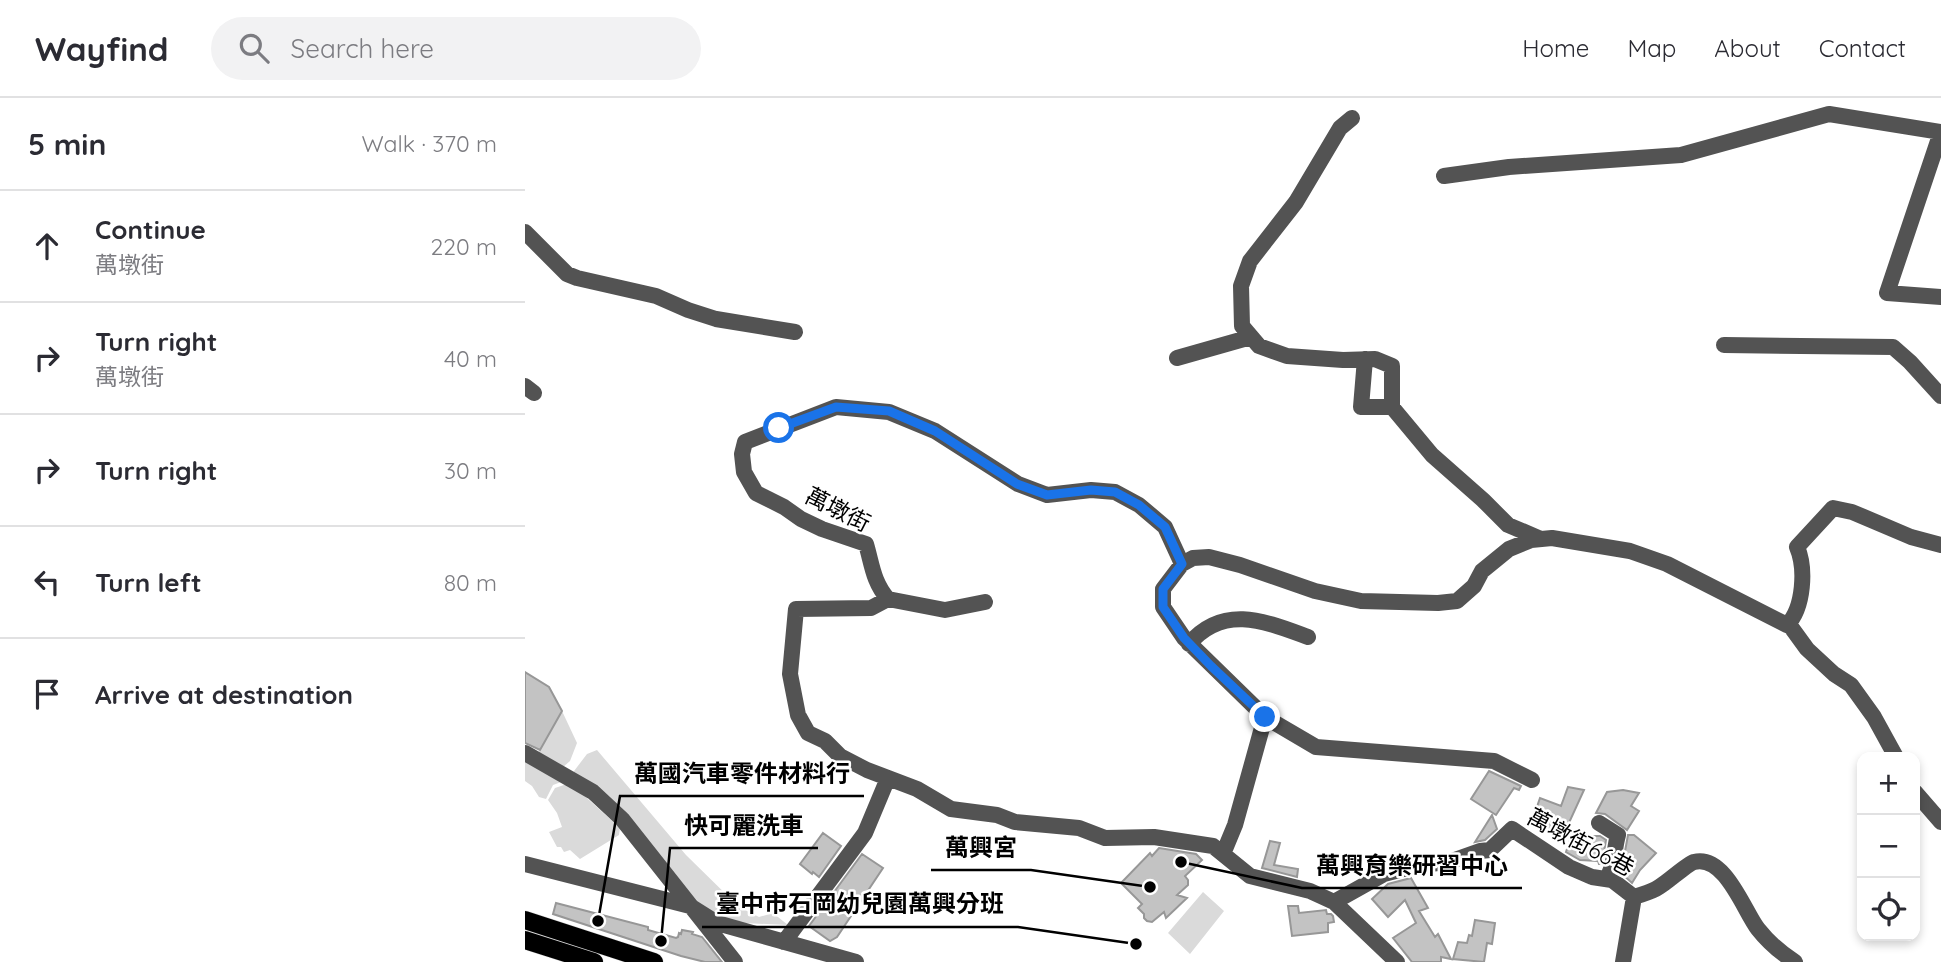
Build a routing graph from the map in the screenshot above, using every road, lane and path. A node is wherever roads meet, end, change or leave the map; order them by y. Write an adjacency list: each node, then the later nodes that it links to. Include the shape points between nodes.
1 (1352, 118): 6 (street, via 1340,128 1296,202 1250,261 1241,286 1241,303 1242,326)
2 (1444, 176): 4 (street, via 1681,155 1829,114 1941,132 1887,293)
3 (525, 232): 5 (street, via 567,274 577,278 656,296 716,319)
4 (1941, 298)
5 (795, 332)
6 (1251, 337): 8 (street); 9 (street, via 1259,346 1287,356)
7 (1724, 345): 10 (street, via 1893,347)
8 (1177, 359)
9 (1365, 359): 11 (street, via 1392,366); 11 (street, via 1361,407)
10 (1941, 396)
11 (1392, 407): 12 (street, via 1432,455 1508,525)
12 (1541, 539): 13 (street, via 1630,551 1667,564 1787,625 1801,598 1797,547 1833,508); 14 (street, via 1509,549 1482,571 1457,601 1438,603 1382,602 1315,591 1209,557)
13 (1941, 545)
14 (1182, 564): 15 (street, 萬墩街, via 1165,527 1115,492 1047,495 1017,484 935,431 889,411 836,407 745,442 744,472 756,493 822,529 866,544 873,574); 19 (street, via 1163,589 1163,607)
15 (888, 599): 16 (street, via 945,610); 23 (street, via 871,608 796,609 790,674 798,715 808,733 840,756)
16 (985, 602)
17 (1791, 627): 21 (street, via 1807,649 1851,685)
18 (1308, 638): 19 (street, via 1252,618 1217,623)
19 (1189, 643): 20 (street)
20 (1265, 717): 24 (street, via 1315,747 1494,761); 28 (street)
21 (1893, 752)
22 (525, 753): 33 (street, via 593,792 622,819)
23 (888, 778): 28 (street, via 951,809 1079,828 1105,838 1154,837 1213,846); 36 (street, via 865,833)
24 (1532, 780)
25 (1920, 798): 26 (street)
26 (1941, 822)
27 (1599, 823): 30 (street, via 1618,835 1609,874)
28 (1223, 854): 32 (street, via 1250,876 1310,891)
29 (525, 864): 33 (street)
30 (1612, 880): 31 (street, 萬墩街66巷); 32 (street, 萬墩街66巷, via 1569,867 1512,828 1490,850 1384,874)
31 (1634, 897): 42 (street, 萬墩街66巷); 43 (street, via 1657,889 1691,863 1708,863 1725,875 1770,943)
32 (1333, 902): 41 (street)
33 (690, 906): 36 (street, via 717,923); 39 (street)
34 (525, 920): 38 (main road)
35 (525, 940): 37 (main road)
36 (784, 942): 40 (street)
37 (594, 962)
38 (654, 962)
39 (735, 962)
40 (856, 962)
41 (1397, 962)
42 (1623, 962)
43 (1795, 962)

